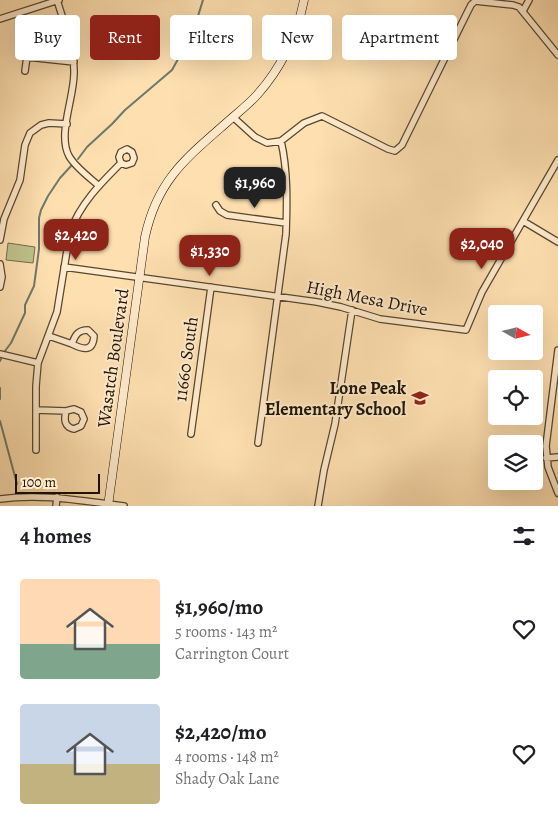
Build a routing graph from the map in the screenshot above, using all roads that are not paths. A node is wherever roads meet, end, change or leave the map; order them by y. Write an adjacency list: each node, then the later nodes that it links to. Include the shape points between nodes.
1 (58, 0): 6 (street); 10 (street)
2 (304, 0): 12 (main road, Wasatch Boulevard, via 294,35 278,67 256,96)
3 (529, 0): 5 (street)
4 (475, 1): 5 (street, via 513,5); 14 (street, via 402,145 395,150 388,149 322,116 304,123)
5 (523, 11): 7 (street)
6 (0, 18)
7 (558, 55)
8 (27, 60): 11 (street)
9 (55, 60): 10 (street)
10 (74, 62): 13 (street)
11 (25, 71)
12 (233, 117): 14 (street, via 260,141); 25 (main road, Wasatch Boulevard, via 182,162 164,186 148,226)
13 (67, 124): 17 (street, via 65,140 69,155); 21 (street, via 49,122 30,133 20,180 4,219)
14 (281, 141): 20 (street)
15 (558, 160): 19 (street, High Mesa Drive)
16 (121, 163): 17 (street)
17 (99, 186): 24 (street, via 74,220)
18 (216, 205): 20 (street, via 227,215)
19 (523, 221): 22 (street); 29 (street, High Mesa Drive, via 482,292 466,330 390,321)
20 (286, 223): 28 (street)
21 (0, 240)
22 (558, 242)
23 (0, 264): 26 (street)
24 (64, 267): 25 (street, High Mesa Drive); 30 (street, via 58,312)
25 (140, 278): 27 (street, High Mesa Drive); 46 (main road, Wasatch Boulevard)
26 (0, 287)
27 (210, 287): 28 (street, High Mesa Drive); 38 (street, 11660 South)
28 (278, 296): 29 (street, High Mesa Drive); 39 (street)
29 (352, 310): 49 (street, via 336,424)
30 (49, 336): 31 (street); 35 (street)
31 (72, 344)
32 (558, 350): 34 (street)
33 (0, 354): 35 (street)
34 (557, 359): 42 (street, via 546,435)
35 (38, 363): 36 (street)
36 (36, 410): 37 (street); 40 (street)
37 (66, 411)
38 (190, 434)
39 (258, 443)
40 (36, 450)
41 (558, 457): 42 (street)
42 (546, 458): 43 (street)
43 (558, 493)
44 (57, 497): 45 (street); 46 (street); 47 (street)
45 (0, 500)
46 (108, 505): 48 (street)
47 (56, 506)
48 (124, 506)
49 (318, 506)

